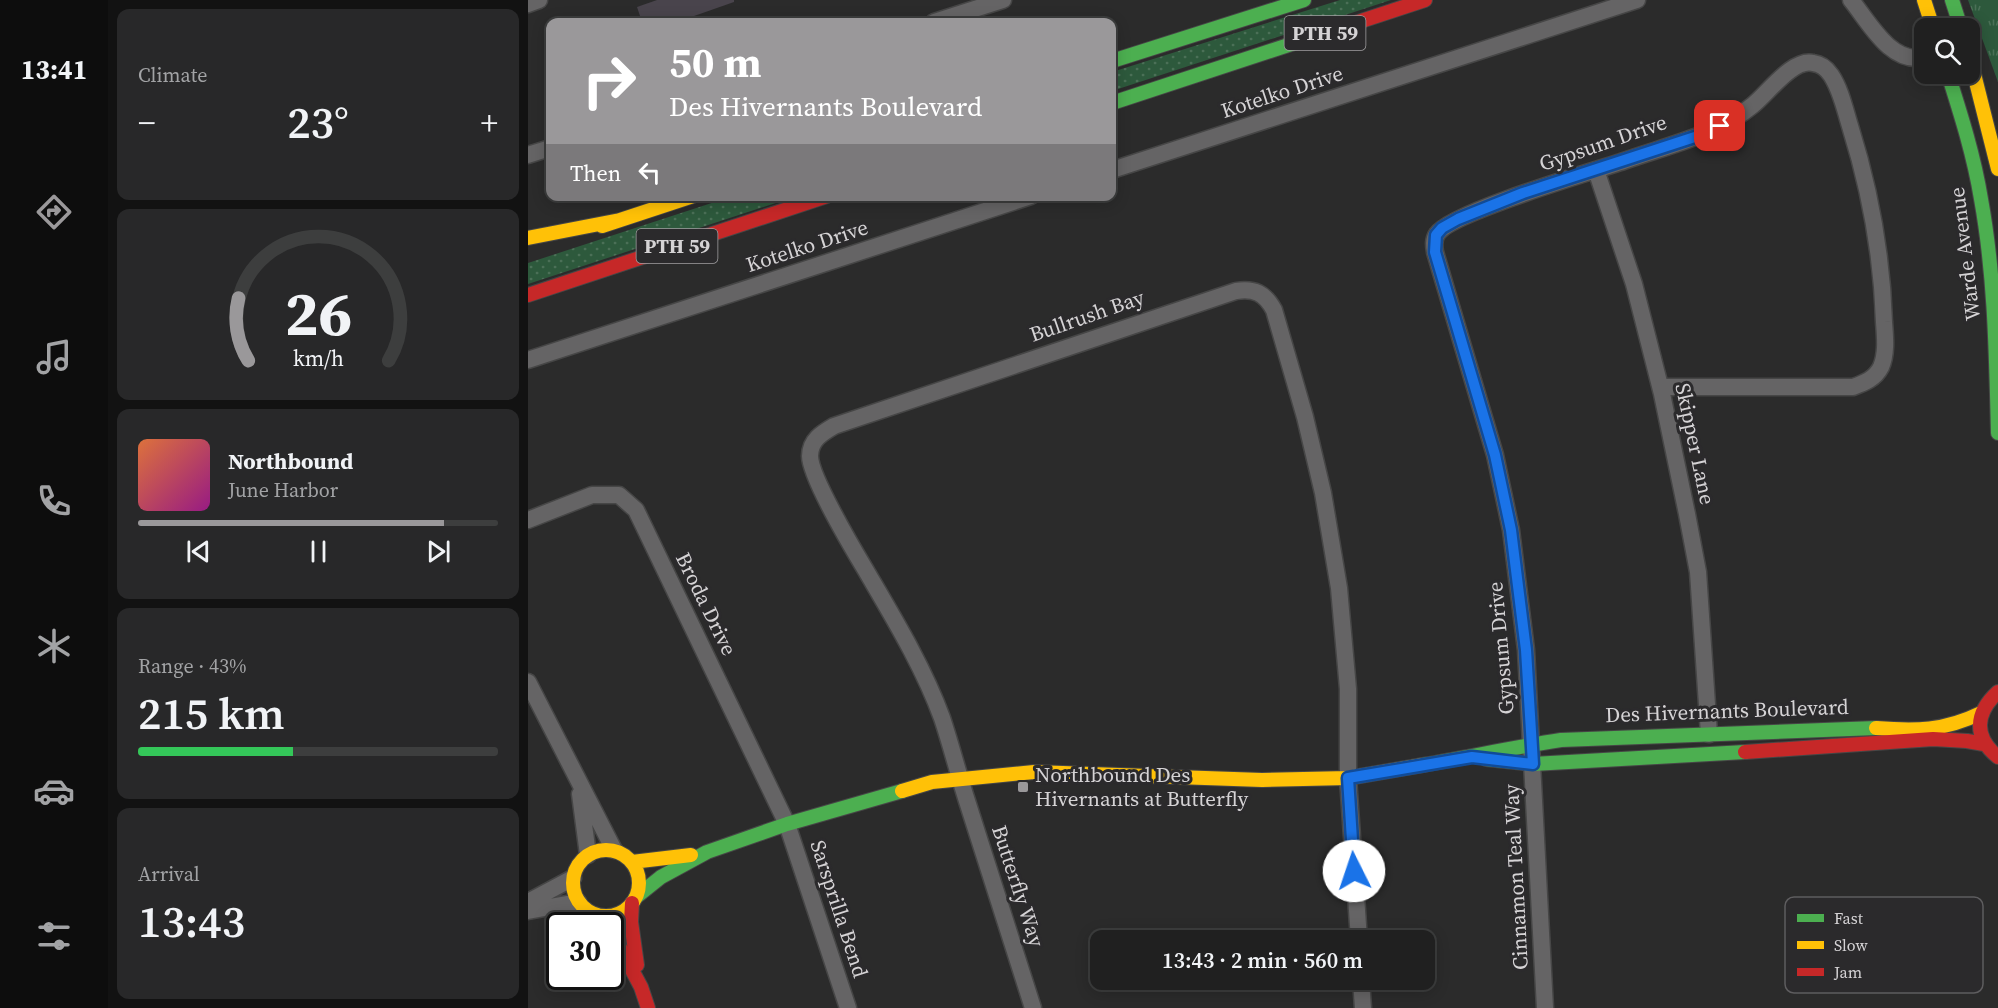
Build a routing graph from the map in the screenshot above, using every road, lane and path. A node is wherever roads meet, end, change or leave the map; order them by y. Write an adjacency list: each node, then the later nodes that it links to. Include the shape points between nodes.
1 (539, 0): 9 (street)
2 (1003, 0): 10 (street)
3 (1304, 0): 14 (main road, PTH 59)
4 (1425, 0): 17 (main road, PTH 59)
5 (1637, 0): 20 (street, Kotelko Drive)
6 (1851, 0): 13 (street, via 1884,43)
7 (1924, 0): 11 (main road)
8 (1952, 0): 12 (main road)
9 (528, 4)
10 (947, 18)
11 (1930, 18)
12 (1957, 18)
13 (1914, 57)
14 (1116, 61)
15 (1951, 84): 32 (main road, Warde Avenue, via 1984,213 1994,300)
16 (1977, 84): 21 (main road)
17 (1116, 102)
18 (546, 149): 19 (street)
19 (528, 155)
20 (1116, 169)
21 (1998, 169)
22 (1596, 170): 31 (street, Skipper Lane, via 1634,284); 31 (street, Gypsum Drive, via 1704,134 1737,118 1786,72 1805,62 1824,67 1831,75 1866,180 1884,309 1884,356 1873,377 1853,387); 38 (street, Gypsum Drive, via 1458,219 1442,228 1434,244 1495,455 1511,530 1526,650)
23 (678, 201): 26 (main road, PTH 59)
24 (812, 201): 29 (main road, PTH 59)
25 (1016, 201): 30 (street, Kotelko Drive)
26 (620, 220): 27 (main road); 28 (main road, PTH 59)
27 (528, 238)
28 (528, 251)
29 (528, 295)
30 (528, 360)
31 (1660, 387): 37 (street, Skipper Lane, via 1698,572)
32 (1998, 433)
33 (528, 520): 46 (street, Broda Drive, via 592,495 619,495 636,510)
34 (528, 682): 45 (street)
35 (1998, 692): 36 (main road, via 1984,704)
36 (1981, 713): 37 (main road, Des Hivernants Boulevard, via 1958,724 1934,728); 39 (main road, via 1979,729)
37 (1709, 734): 38 (main road, Des Hivernants Boulevard)
38 (1532, 744): 40 (main road, Des Hivernants Boulevard); 42 (street, Cinnamon Teal Way)
39 (1984, 744): 41 (main road); 42 (main road, Des Hivernants Boulevard, via 1945,738)
40 (1472, 757): 42 (main road, Des Hivernants Boulevard); 44 (main road, Des Hivernants Boulevard)
41 (1998, 757)
42 (1533, 764): 66 (street, Cinnamon Teal Way)
43 (960, 778): 44 (main road, Des Hivernants Boulevard, via 1034,772 1262,780); 44 (street, Bullrush Bay, via 942,718 921,670 817,479 810,454 813,443 834,426 1248,289 1259,292 1274,310 1323,493 1339,588 1347,678); 46 (main road, Des Hivernants Boulevard, via 903,789); 64 (street, Butterfly Way)
44 (1348, 778): 58 (street)
45 (578, 782): 47 (street); 49 (street)
46 (787, 824): 48 (main road, Des Hivernants Boulevard); 63 (street, Sarsprilla Bend)
47 (614, 850): 49 (main road); 50 (main road)
48 (707, 852): 50 (main road, Des Hivernants Boulevard); 52 (main road, Des Hivernants Boulevard, via 661,877)
49 (588, 855): 51 (main road, via 576,867)
50 (632, 862): 52 (main road, via 639,879)
51 (573, 878): 53 (street); 54 (main road)
52 (634, 900): 57 (main road); 60 (main road, via 634,943)
53 (528, 902)
54 (578, 902): 55 (street); 56 (main road)
55 (528, 911)
56 (589, 912)
57 (621, 912)
58 (1358, 930)
59 (624, 956): 60 (main road)
60 (641, 987): 62 (main road)
61 (1362, 990): 65 (street)
62 (648, 1008)
63 (848, 1008)
64 (1033, 1008)
65 (1363, 1008)
66 (1545, 1008)

